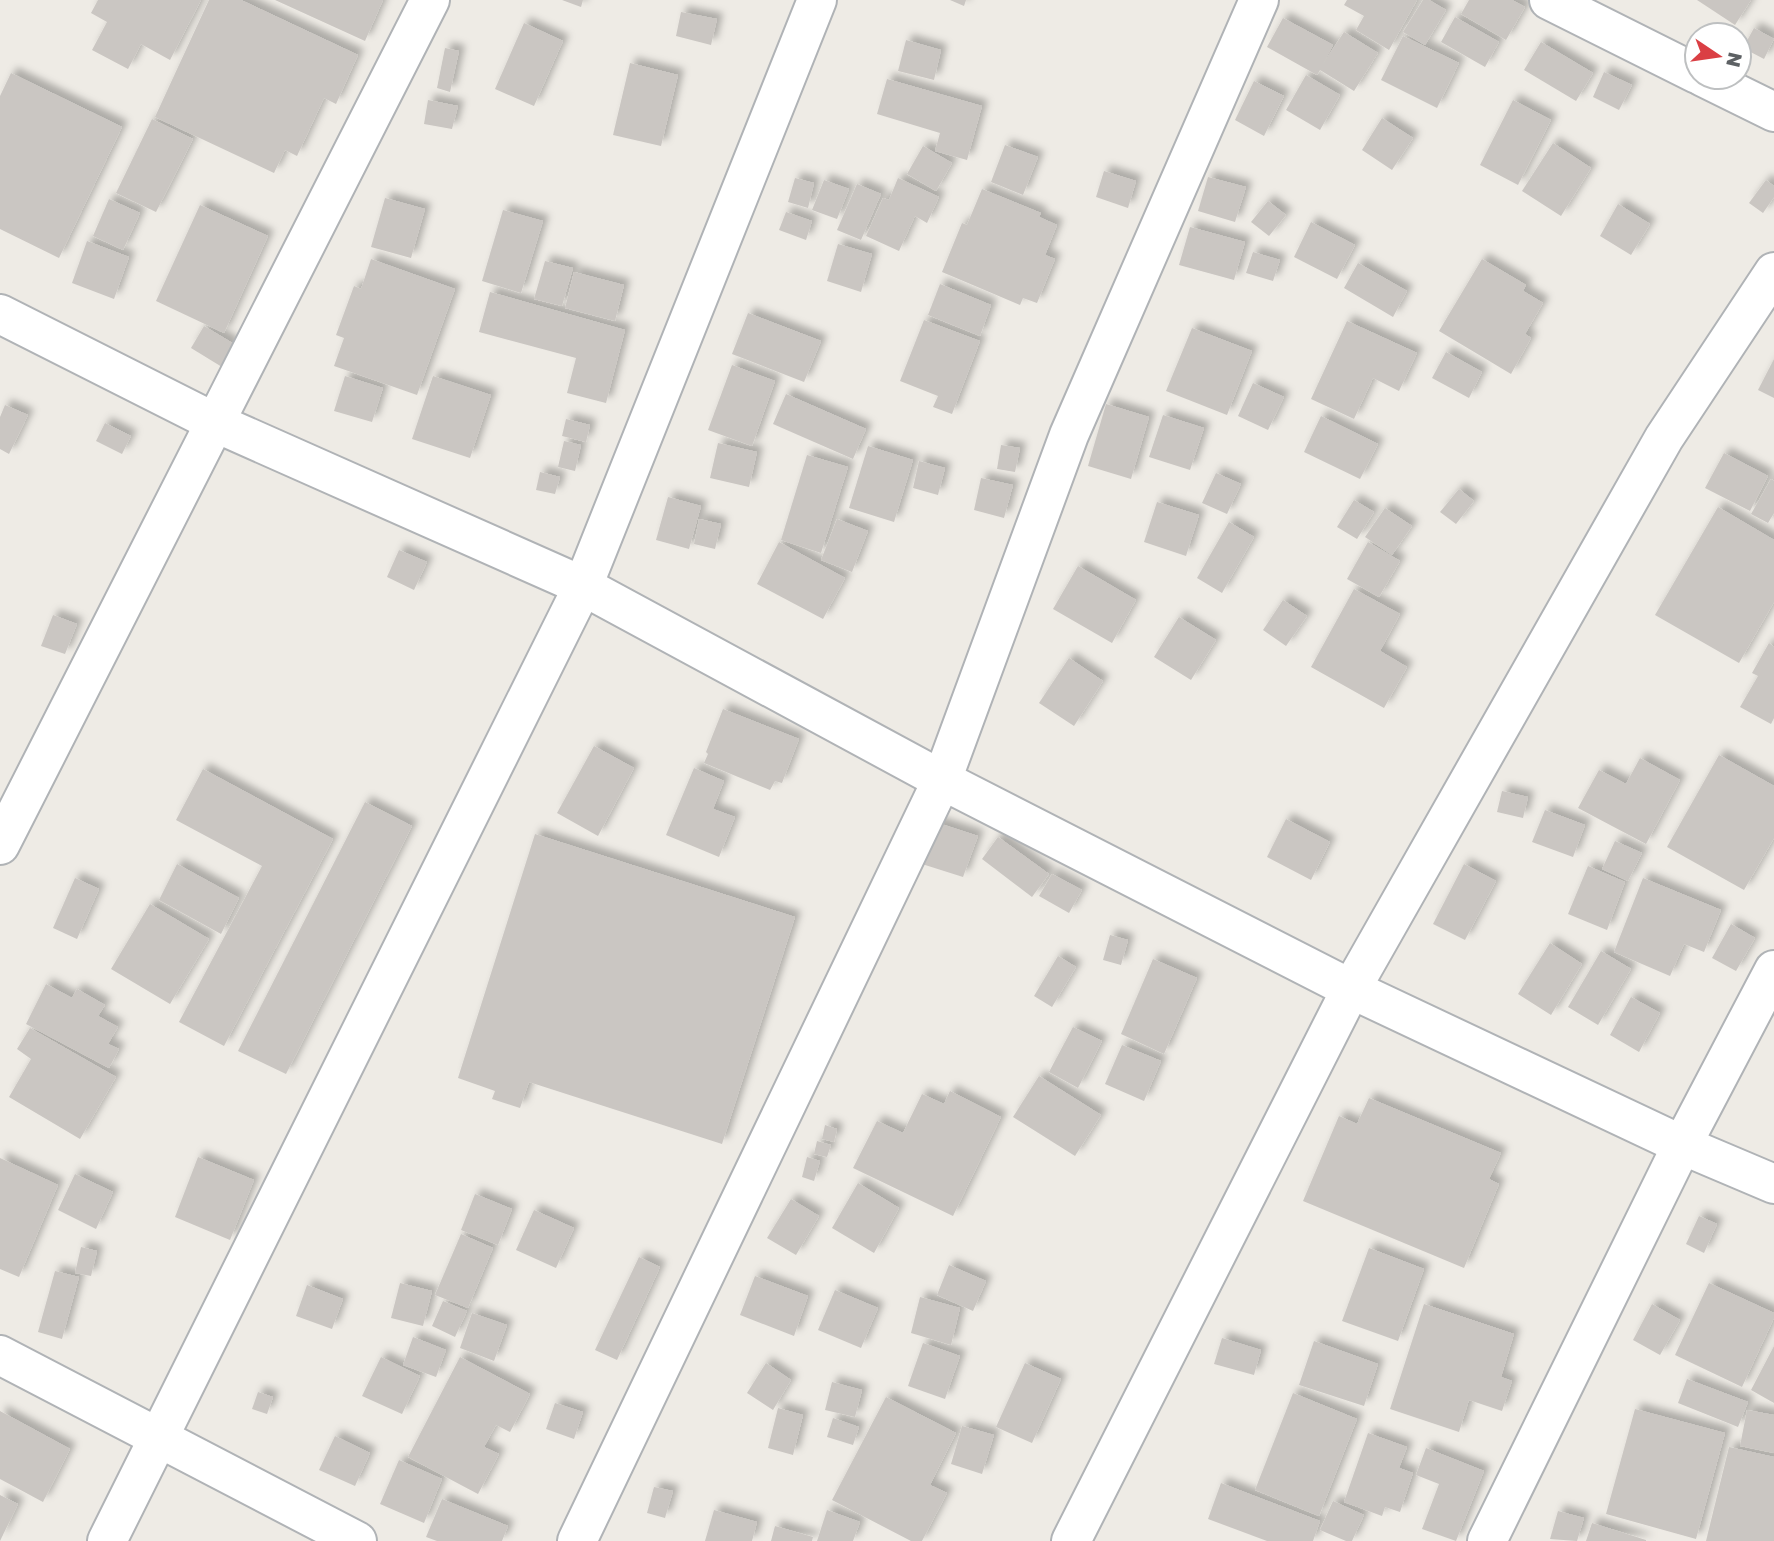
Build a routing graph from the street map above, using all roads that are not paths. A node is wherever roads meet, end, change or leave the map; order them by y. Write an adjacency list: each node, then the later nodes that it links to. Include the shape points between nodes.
1 (430, 0): 10 (street)
2 (817, 0): 11 (street)
3 (1259, 0): 12 (street, via 1069,435)
4 (1549, 0): 5 (street)
5 (1683, 67)
6 (1731, 91): 7 (street)
7 (1774, 112)
8 (1774, 272): 15 (street, via 1664,438)
9 (0, 314): 10 (street)
10 (216, 423): 11 (street); 13 (street)
11 (583, 586): 12 (street); 19 (street)
12 (942, 780): 15 (street); 22 (street)
13 (0, 845)
14 (1774, 970): 16 (street)
15 (1351, 989): 16 (street); 23 (street)
16 (1682, 1144): 17 (street); 24 (street)
17 (1774, 1184)
18 (0, 1355): 19 (street)
19 (159, 1438): 20 (street); 21 (street)
20 (107, 1541)
21 (357, 1541)
22 (577, 1541)
23 (1071, 1541)
24 (1487, 1541)

